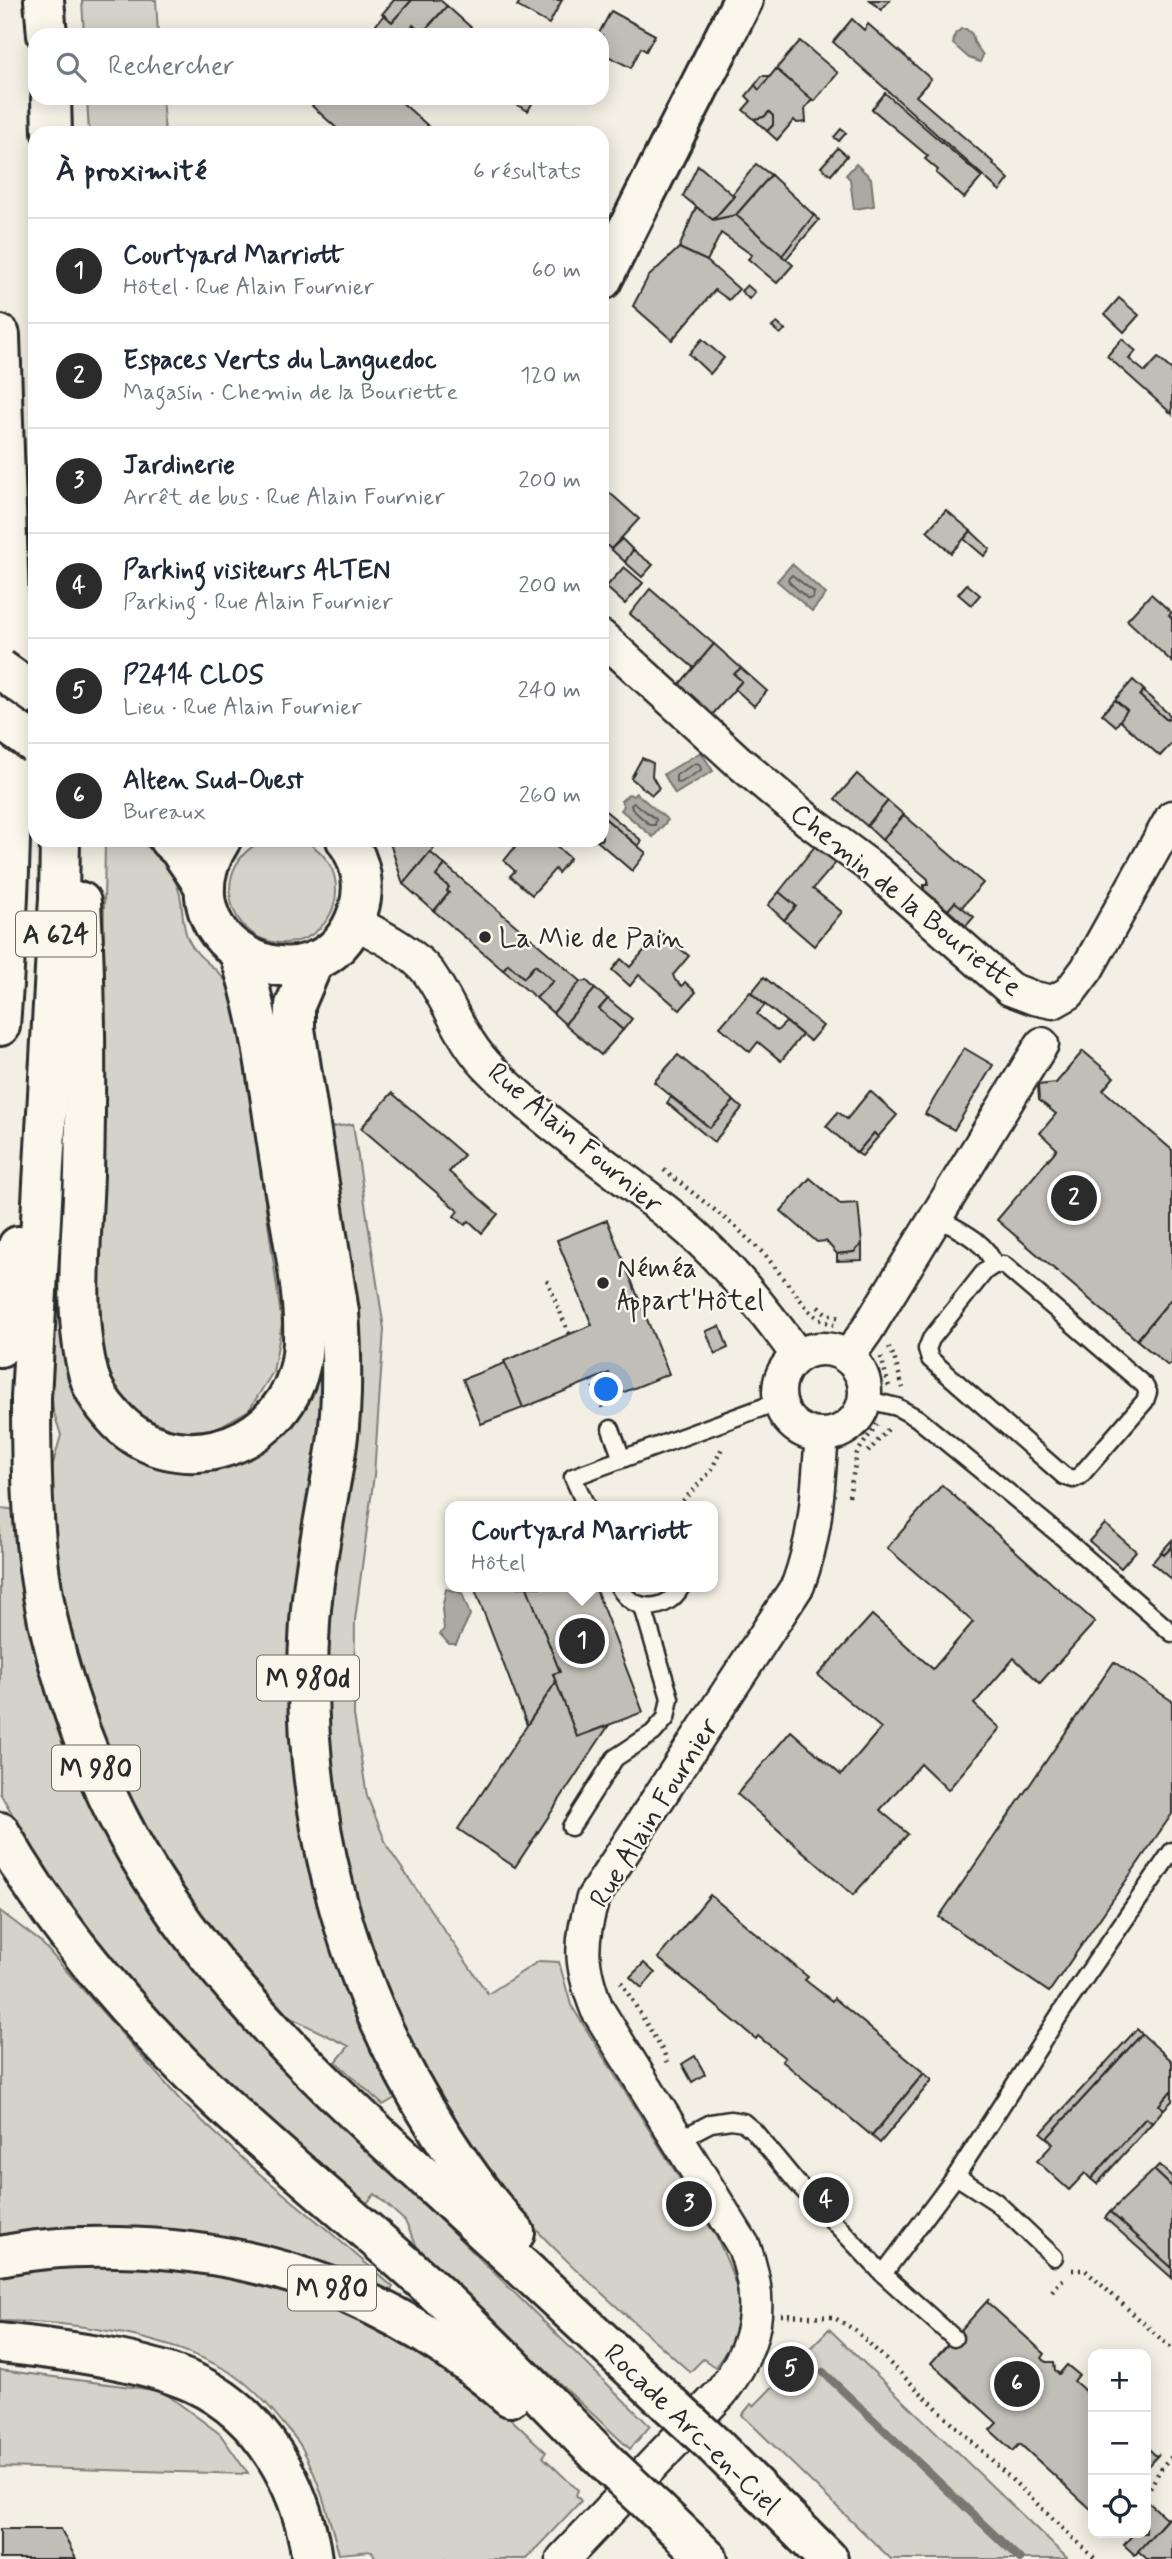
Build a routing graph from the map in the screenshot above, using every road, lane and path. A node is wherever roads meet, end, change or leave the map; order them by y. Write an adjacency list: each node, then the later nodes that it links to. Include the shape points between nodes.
1 (44, 0): 3 (main road)
2 (743, 0): 6 (main road)
3 (46, 28)
4 (51, 105): 5 (main road)
5 (52, 126)
6 (609, 267)
7 (0, 335): 23 (main road, A 624, via 11,780)
8 (609, 644): 13 (street, Chemin de la Bouriette, via 809,821 876,870 1010,989 1034,998 1053,1002 1069,993)
9 (0, 669): 10 (main road, bridge)
10 (28, 689)
11 (0, 719): 12 (main road, bridge)
12 (28, 739)
13 (1172, 817)
14 (60, 847): 24 (main road, A 624)
15 (77, 847): 21 (main road, via 85,1137 83,1345 90,1378 116,1420 154,1446 185,1453 232,1446 261,1429 290,1392 301,1354 300,1293 255,1009)
16 (176, 847): 19 (main road)
17 (217, 847): 19 (main road, via 206,871)
18 (351, 847): 20 (main road, via 362,882)
19 (205, 887): 21 (main road, via 207,909 216,929)
20 (354, 922): 22 (main road, via 338,945); 34 (street, Rue Alain Fournier, via 407,953 428,972 464,1039 490,1070 718,1257)
21 (239, 953): 22 (main road, via 270,966)
22 (314, 961): 65 (main road, M 980d, via 296,1005 295,1029 342,1356 337,1443 310,1620 307,1693 319,1824 351,1948 397,2059 459,2163 492,2206 580,2301)
23 (0, 1026)
24 (51, 1028): 33 (main road, A 624); 65 (main road, M 980, via 31,1398 33,1503 48,1621 95,1767 167,1900 245,1997 352,2110)
25 (1042, 1044): 26 (street)
26 (936, 1217): 27 (lane, via 967,1234 990,1254); 35 (street)
27 (994, 1265): 27 (lane, via 930,1339 930,1359 1073,1479 1145,1401 1148,1392 1004,1265)
28 (547, 1280): 31 (path)
29 (818, 1307): 30 (path)
30 (851, 1322)
31 (569, 1334)
32 (882, 1338): 37 (path, via 894,1357)
33 (0, 1348)
34 (798, 1356): 35 (street, via 829,1349); 38 (street, via 782,1376)
35 (863, 1356): 39 (street, via 858,1369); 39 (path, via 887,1373)
36 (591, 1380): 40 (path)
37 (903, 1389)
38 (780, 1401): 42 (street, via 795,1425); 45 (lane)
39 (877, 1403): 42 (street, via 859,1413 850,1425); 48 (path, via 857,1453); 52 (lane, via 917,1418)
40 (608, 1422): 45 (lane)
41 (891, 1426): 44 (path)
42 (822, 1435): 58 (street, Rue Alain Fournier, via 815,1527 798,1585 593,1898 585,1923 585,1979 597,2009)
43 (725, 1443): 47 (path, via 710,1471)
44 (868, 1452)
45 (622, 1459): 46 (lane, via 573,1477)
46 (584, 1501)
47 (683, 1501)
48 (847, 1508)
49 (622, 1592): 51 (lane)
50 (678, 1592): 51 (lane, via 665,1604)
51 (643, 1607): 53 (lane, via 670,1698 666,1718 653,1733 615,1759)
52 (1172, 1633)
53 (571, 1827)
54 (0, 1832): 70 (main road, M 980, via 56,1917 130,2010 212,2095 402,2262)
55 (1172, 1851): 59 (lane)
56 (619, 1979): 57 (path)
57 (672, 2073)
58 (678, 2140): 62 (lane, via 711,2123 743,2122); 64 (street, Rue Alain Fournier, via 744,2248 755,2291)
59 (956, 2176): 61 (lane, via 996,2202); 62 (lane)
60 (0, 2256): 70 (main road, M 980, via 93,2246 155,2247 295,2273 389,2312 432,2337 477,2369 591,2468)
61 (1055, 2257)
62 (883, 2274): 66 (lane)
63 (1052, 2291): 68 (path, via 1074,2269 1085,2270)
64 (774, 2311): 73 (street, Rue Alain Fournier, via 721,2393); 76 (path, via 833,2317 855,2330)
65 (587, 2327): 75 (main road, Rocade Arc-en-Ciel / M 980, bridge)
66 (954, 2338)
67 (0, 2343): 72 (main road, via 139,2366 195,2384 221,2399 245,2418 283,2469)
68 (1172, 2349)
69 (1172, 2457): 71 (path)
70 (612, 2468): 74 (main road, M 980, bridge)
71 (1151, 2487)
72 (312, 2559)
73 (563, 2559)
74 (708, 2559)
75 (828, 2559)
76 (1095, 2559)

